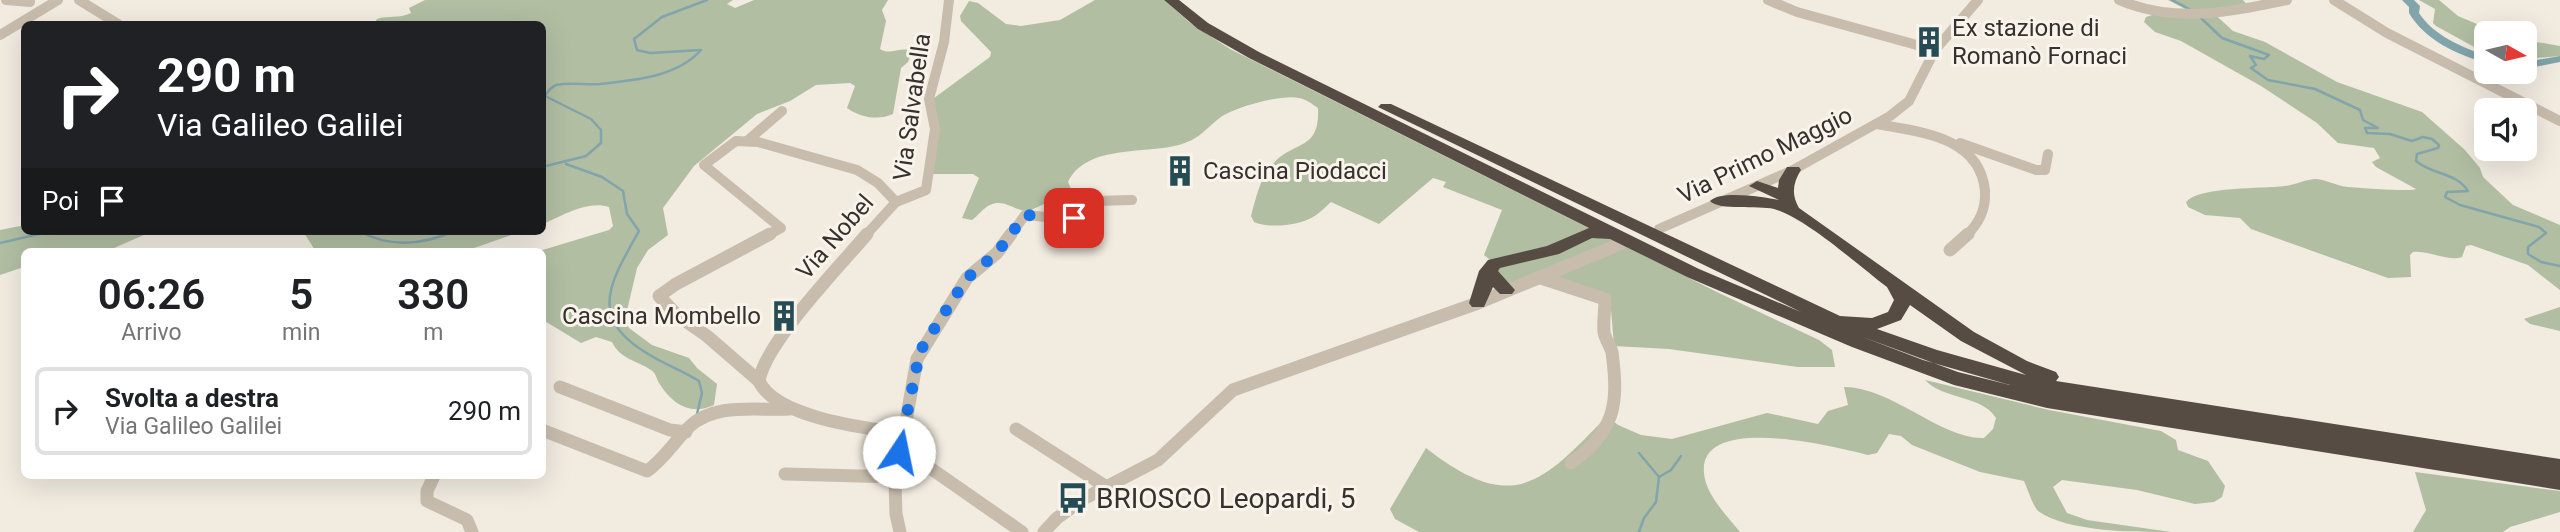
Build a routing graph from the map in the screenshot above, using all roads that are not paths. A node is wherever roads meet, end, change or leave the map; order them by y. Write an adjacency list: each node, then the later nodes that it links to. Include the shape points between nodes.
1 (8, 0): 12 (street)
2 (58, 0): 14 (street)
3 (79, 0): 15 (street)
4 (949, 0): 32 (street, Via Salvabella, via 929,99 935,129 928,183 926,190)
5 (1171, 0): 28 (highway, via 1236,46)
6 (1186, 0): 38 (highway, via 1248,42)
7 (1768, 0): 13 (street)
8 (1978, 0): 18 (street, Via Primo Maggio)
9 (2119, 0): 10 (street, via 2150,14 2189,14)
10 (2287, 0)
11 (2334, 0): 20 (street, via 2388,33)
12 (30, 2)
13 (1805, 14): 18 (street)
14 (23, 21)
15 (113, 21)
16 (21, 22): 17 (street)
17 (0, 35)
18 (1936, 50): 21 (street, Via Primo Maggio, via 1909,101)
19 (782, 111): 23 (street)
20 (2560, 121)
21 (1877, 124): 22 (street); 27 (street, Via Primo Maggio)
22 (1940, 137): 24 (street); 26 (street)
23 (747, 141): 32 (street, via 857,170); 43 (street, via 729,144 704,165 781,228 659,296)
24 (1989, 151): 25 (street, via 2036,170 2048,167); 26 (street)
25 (2048, 154)
26 (1972, 156): 37 (street, via 1985,204 1974,227)
27 (1793, 170): 29 (street, Via Primo Maggio); 33 (highway)
28 (1500, 177): 35 (highway, via 1579,220); 38 (highway)
29 (1758, 186): 31 (street, Via Primo Maggio); 33 (highway)
30 (1132, 200): 50 (street, via 1095,201 1071,219 1021,217 997,253 967,278 920,351)
31 (1718, 201): 33 (highway); 34 (street, Via Primo Maggio)
32 (896, 202): 43 (street, Via Nobel, via 799,312 771,351)
33 (1784, 204): 40 (highway)
34 (1659, 229)
35 (1582, 236): 38 (highway, via 1604,233 1684,271); 41 (highway, via 1553,250 1494,264)
36 (1620, 244): 39 (street)
37 (1950, 250)
38 (1710, 271): 40 (highway, via 1861,324 1885,321 1900,309 1903,300); 49 (highway, via 1930,355 2012,379); 57 (highway, via 1859,343 2000,391)
39 (1538, 277): 41 (street); 52 (street, via 1605,299 1603,326 1615,378 1614,415 1601,438)
40 (1889, 278): 49 (highway, via 1965,336 2045,376 2110,394)
41 (1494, 285): 42 (highway)
42 (1474, 304): 58 (street, via 1233,390 1165,455)
43 (759, 381): 45 (street, via 768,397)
44 (560, 387): 48 (street)
45 (790, 409): 48 (street, via 708,415); 50 (street)
46 (1016, 429): 58 (street)
47 (546, 432): 48 (street, via 647,471 659,464)
48 (686, 432)
49 (2330, 432): 53 (highway)
50 (901, 433): 51 (street)
51 (899, 452): 55 (street); 61 (street)
52 (1571, 463)
53 (2560, 467)
54 (785, 474): 55 (street)
55 (895, 477): 60 (street)
56 (433, 479): 59 (street, via 427,501 467,520)
57 (2560, 482)
58 (1105, 486): 62 (street, via 1071,506)
59 (472, 532)
60 (900, 532)
61 (1022, 532)
62 (1044, 532)

